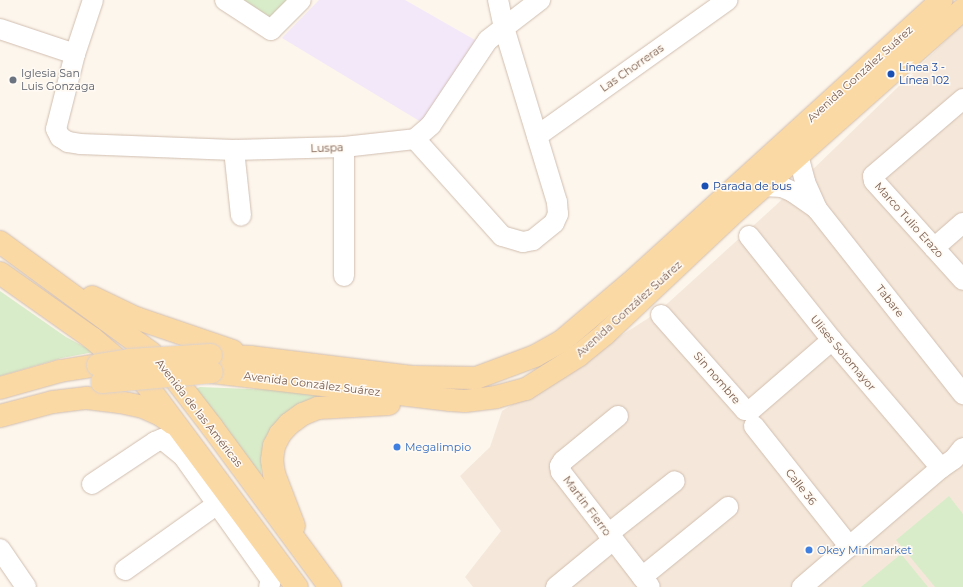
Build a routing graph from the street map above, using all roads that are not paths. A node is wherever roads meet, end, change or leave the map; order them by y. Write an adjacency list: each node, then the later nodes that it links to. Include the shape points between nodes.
1 (93, 0): 11 (street)
2 (225, 0): 3 (street, via 271,30)
3 (301, 0)
4 (498, 0): 10 (street)
5 (540, 0): 10 (street)
6 (728, 0): 13 (street, Las Chorreras)
7 (942, 0): 31 (main road, Avenida González Suárez, via 636,278 562,341 535,356 476,378 414,377)
8 (963, 9): 17 (main road, Avenida González Suárez)
9 (0, 28): 11 (street)
10 (504, 28): 13 (street); 14 (street, via 488,40 431,125)
11 (75, 54): 16 (street, Luspa, via 56,129 60,137 68,142)
12 (963, 100): 24 (street, Marco Tulio Erazo, via 873,176 874,181)
13 (537, 136): 14 (street, via 557,202 558,214 554,223 533,240 523,242 502,236)
14 (415, 139): 15 (street, Luspa)
15 (344, 147): 16 (street, Luspa); 26 (street)
16 (234, 150): 20 (street)
17 (798, 155): 18 (main road, Avenida González Suárez); 19 (street, Tabare, via 805,182)
18 (763, 186): 19 (street, Tabare, via 782,187); 36 (main road, Avenida González Suárez, via 605,334 578,356 526,389 496,397)
19 (817, 209): 35 (street, Tabare)
20 (241, 216)
21 (963, 223): 24 (street)
22 (749, 236): 30 (street, Ulises Sotomayor)
23 (0, 242): 27 (main road, Avenida de las Américas)
24 (934, 248): 28 (street, Marco Tulio Erazo)
25 (0, 273): 41 (main road, via 92,338 146,384)
26 (344, 276)
27 (52, 279): 31 (main road, via 136,318); 50 (main road, Avenida de las Américas, via 151,353 172,375)
28 (963, 280)
29 (661, 315): 30 (street, Sin nombre, via 745,410 751,410)
30 (832, 340): 42 (street, Ulises Sotomayor)
31 (250, 357): 32 (main road, Avenida González Suárez)
32 (212, 363): 33 (main road, Avenida González Suárez, bridge); 36 (main road, Avenida González Suárez)
33 (100, 374): 34 (main road, Avenida González Suárez, via 60,371); 37 (main road, Avenida González Suárez, via 67,388)
34 (0, 388)
35 (963, 394)
36 (450, 400): 50 (main road, via 318,408 289,424 274,446 272,460 274,474)
37 (0, 409)
38 (0, 416): 41 (main road, via 53,402 87,398 143,407 161,415)
39 (618, 416): 47 (street, Martin Fierro, via 560,466 561,472)
40 (754, 426): 48 (street, Calle 36)
41 (181, 429): 55 (main road)
42 (955, 461): 48 (street)
43 (675, 481): 47 (street)
44 (92, 484): 45 (street, via 162,439 183,456)
45 (216, 505): 51 (street); 54 (street, via 271,580)
46 (728, 507): 52 (street)
47 (610, 537): 52 (street, Martin Fierro); 57 (street)
48 (850, 547): 58 (street)
49 (0, 549): 53 (street)
50 (304, 551): 56 (main road, Avenida de las Américas)
51 (124, 570)
52 (646, 582)
53 (26, 587)
54 (269, 587)
55 (297, 587)
56 (330, 587)
57 (556, 587)
58 (802, 587)

